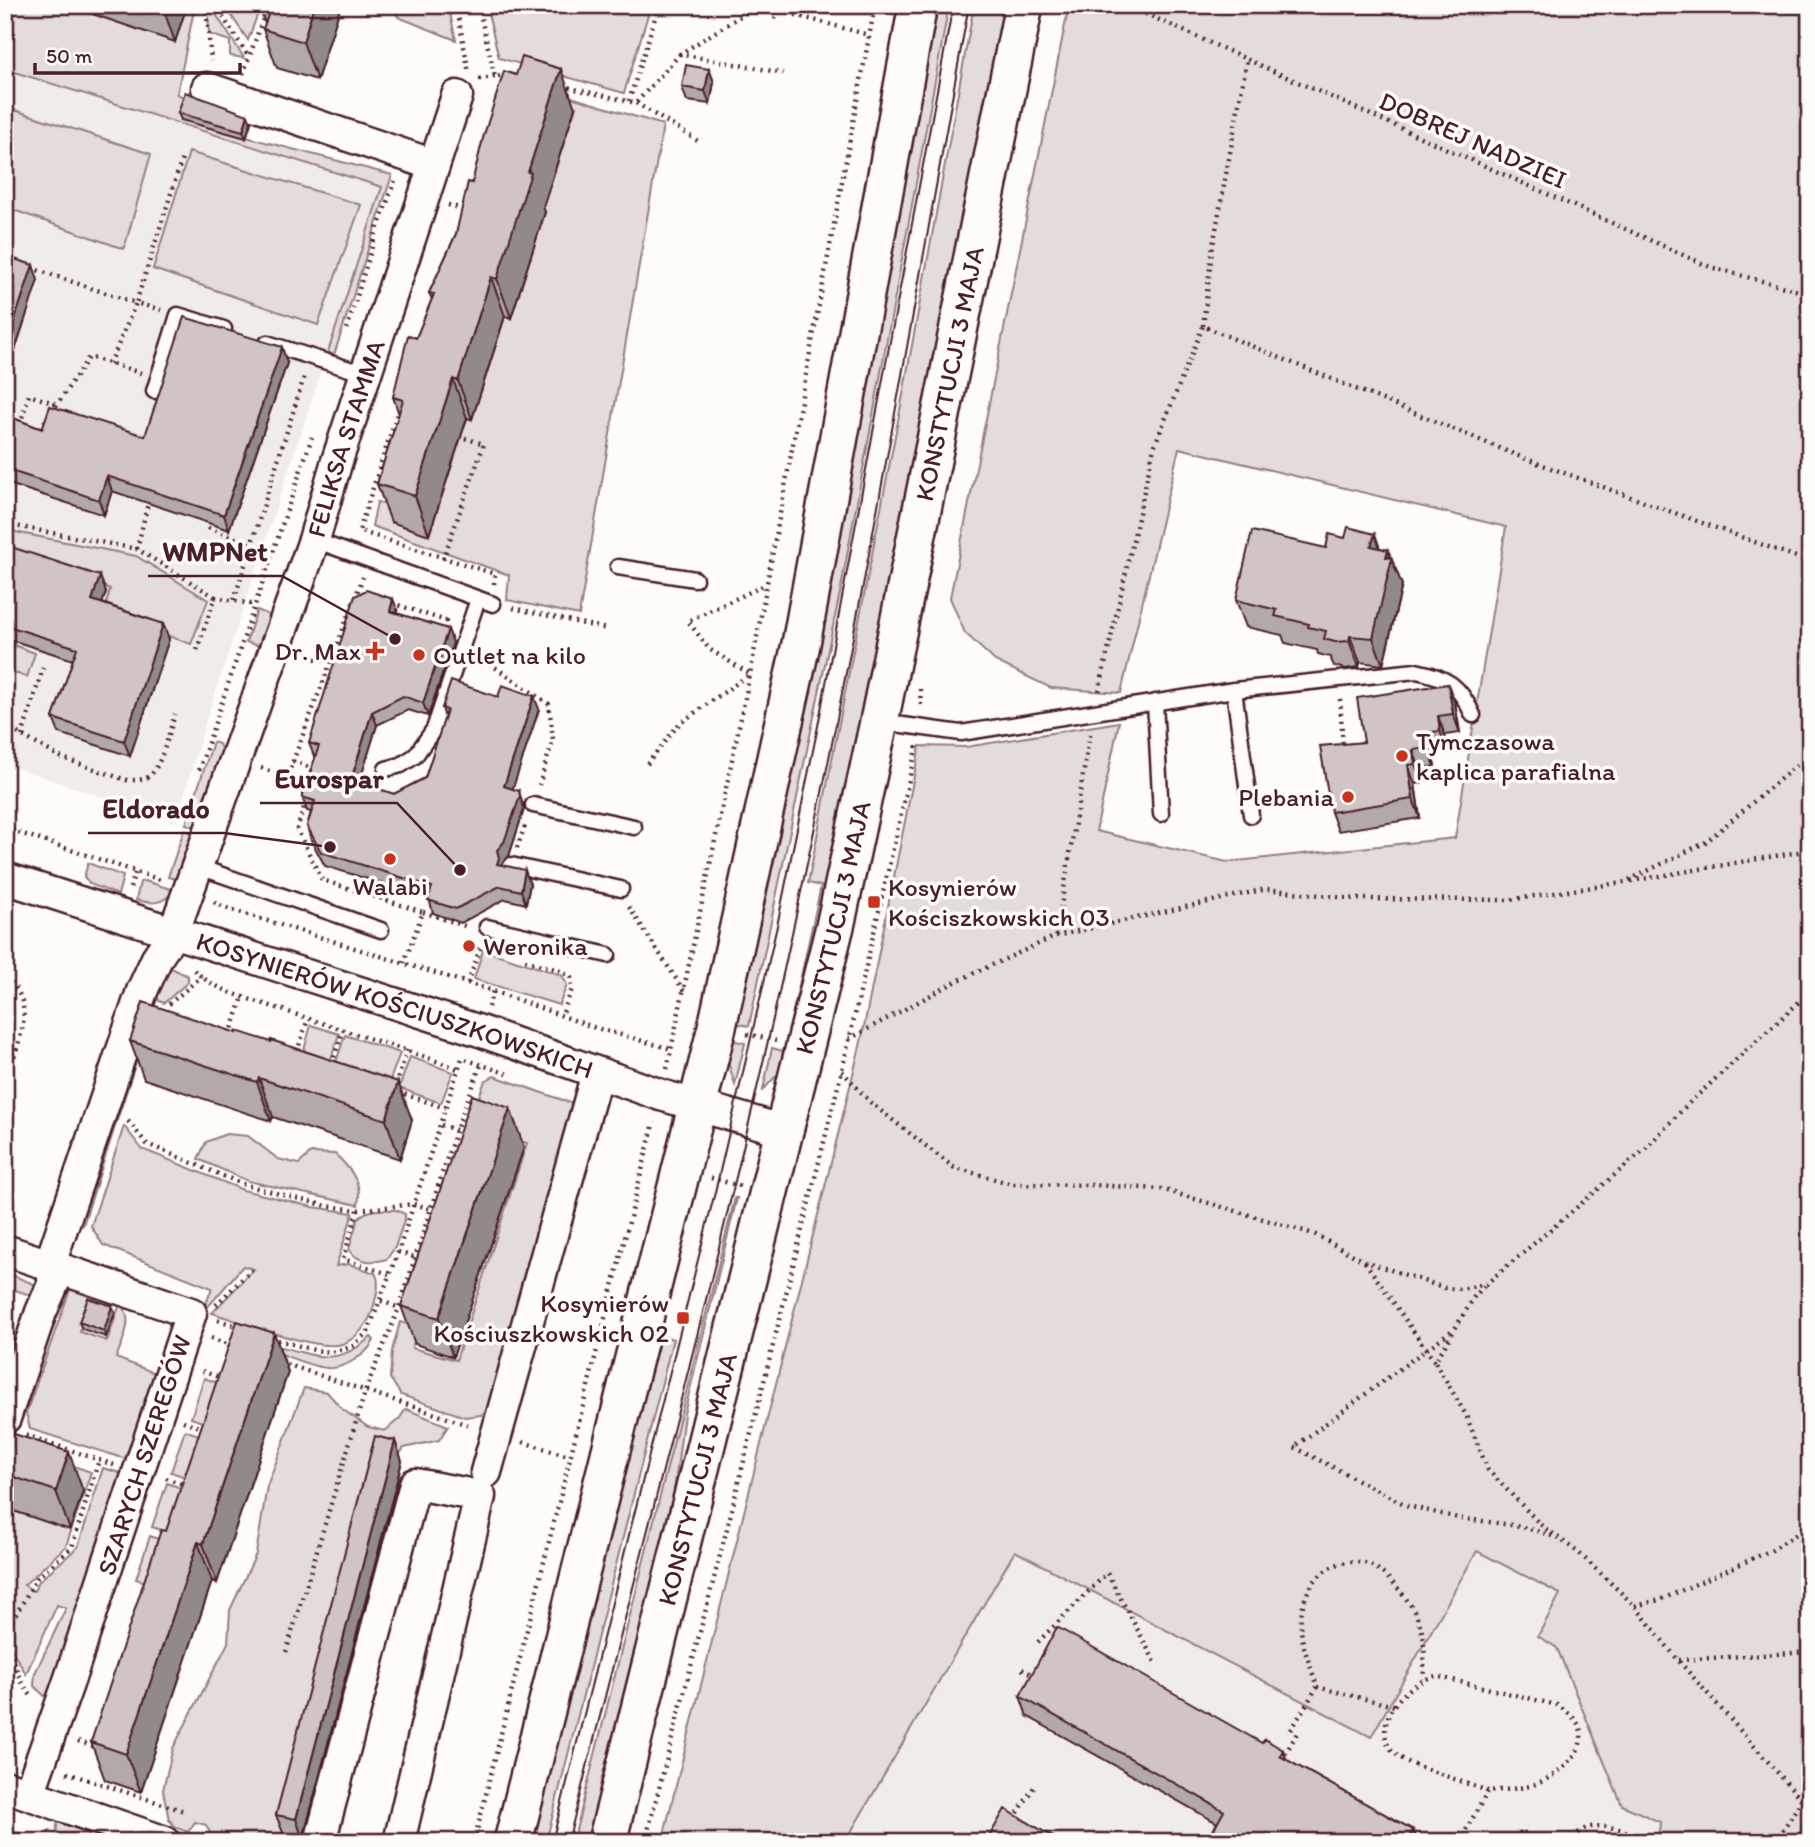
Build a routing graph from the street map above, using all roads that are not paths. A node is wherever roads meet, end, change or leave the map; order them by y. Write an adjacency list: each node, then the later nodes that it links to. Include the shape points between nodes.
1 (918, 5): 33 (street, via 801,644)
2 (1024, 5): 18 (street, KONSTYTUCJI 3 MAJA)
3 (219, 92): 5 (street)
4 (457, 96): 5 (street, FELIKSA STAMMA)
5 (434, 165): 8 (street, FELIKSA STAMMA)
6 (231, 332): 9 (lane, via 178,315)
7 (258, 340): 8 (lane)
8 (365, 374): 10 (street, FELIKSA STAMMA)
9 (156, 384)
10 (314, 540): 13 (lane); 25 (street, FELIKSA STAMMA)
11 (618, 567): 12 (lane)
12 (695, 579)
13 (471, 596): 14 (lane); 19 (lane, via 434,729 415,756)
14 (493, 604)
15 (1234, 690): 16 (lane); 17 (lane, via 1416,671 1451,683 1465,696); 22 (lane)
16 (1155, 702): 18 (lane, via 961,733); 21 (lane)
17 (1473, 715)
18 (879, 722): 34 (street, KONSTYTUCJI 3 MAJA)
19 (386, 769)
20 (533, 805): 23 (lane)
21 (1161, 814)
22 (1251, 815)
23 (634, 827)
24 (511, 865): 27 (lane)
25 (178, 877): 28 (lane); 30 (street, FELIKSA STAMMA)
26 (5, 878): 30 (street, KOSYNIERÓW KOŚCIUSZKOWSKICH)
27 (621, 890)
28 (381, 930)
29 (486, 930): 31 (lane)
30 (166, 945): 32 (street, KOSYNIERÓW KOŚCIUSZKOWSKICH, via 480,1031); 36 (street, via 142,991)
31 (608, 955)
32 (597, 1073): 33 (street, KOSYNIERÓW KOŚCIUSZKOWSKICH); 38 (street)
33 (699, 1107): 34 (street, KOSYNIERÓW KOŚCIUSZKOWSKICH); 43 (street)
34 (785, 1131): 44 (street, KONSTYTUCJI 3 MAJA)
35 (5, 1250): 36 (street, SZARYCH SZEREGÓW)
36 (50, 1264): 37 (street, via 54,1282 41,1312); 39 (street, SZARYCH SZEREGÓW, via 194,1319 158,1412 68,1684)
37 (10, 1425)
38 (486, 1472)
39 (17, 1790): 40 (street)
40 (165, 1842)
41 (320, 1842): 42 (street, via 415,1484 480,1496)
42 (399, 1842)
43 (513, 1842)
44 (607, 1842)

